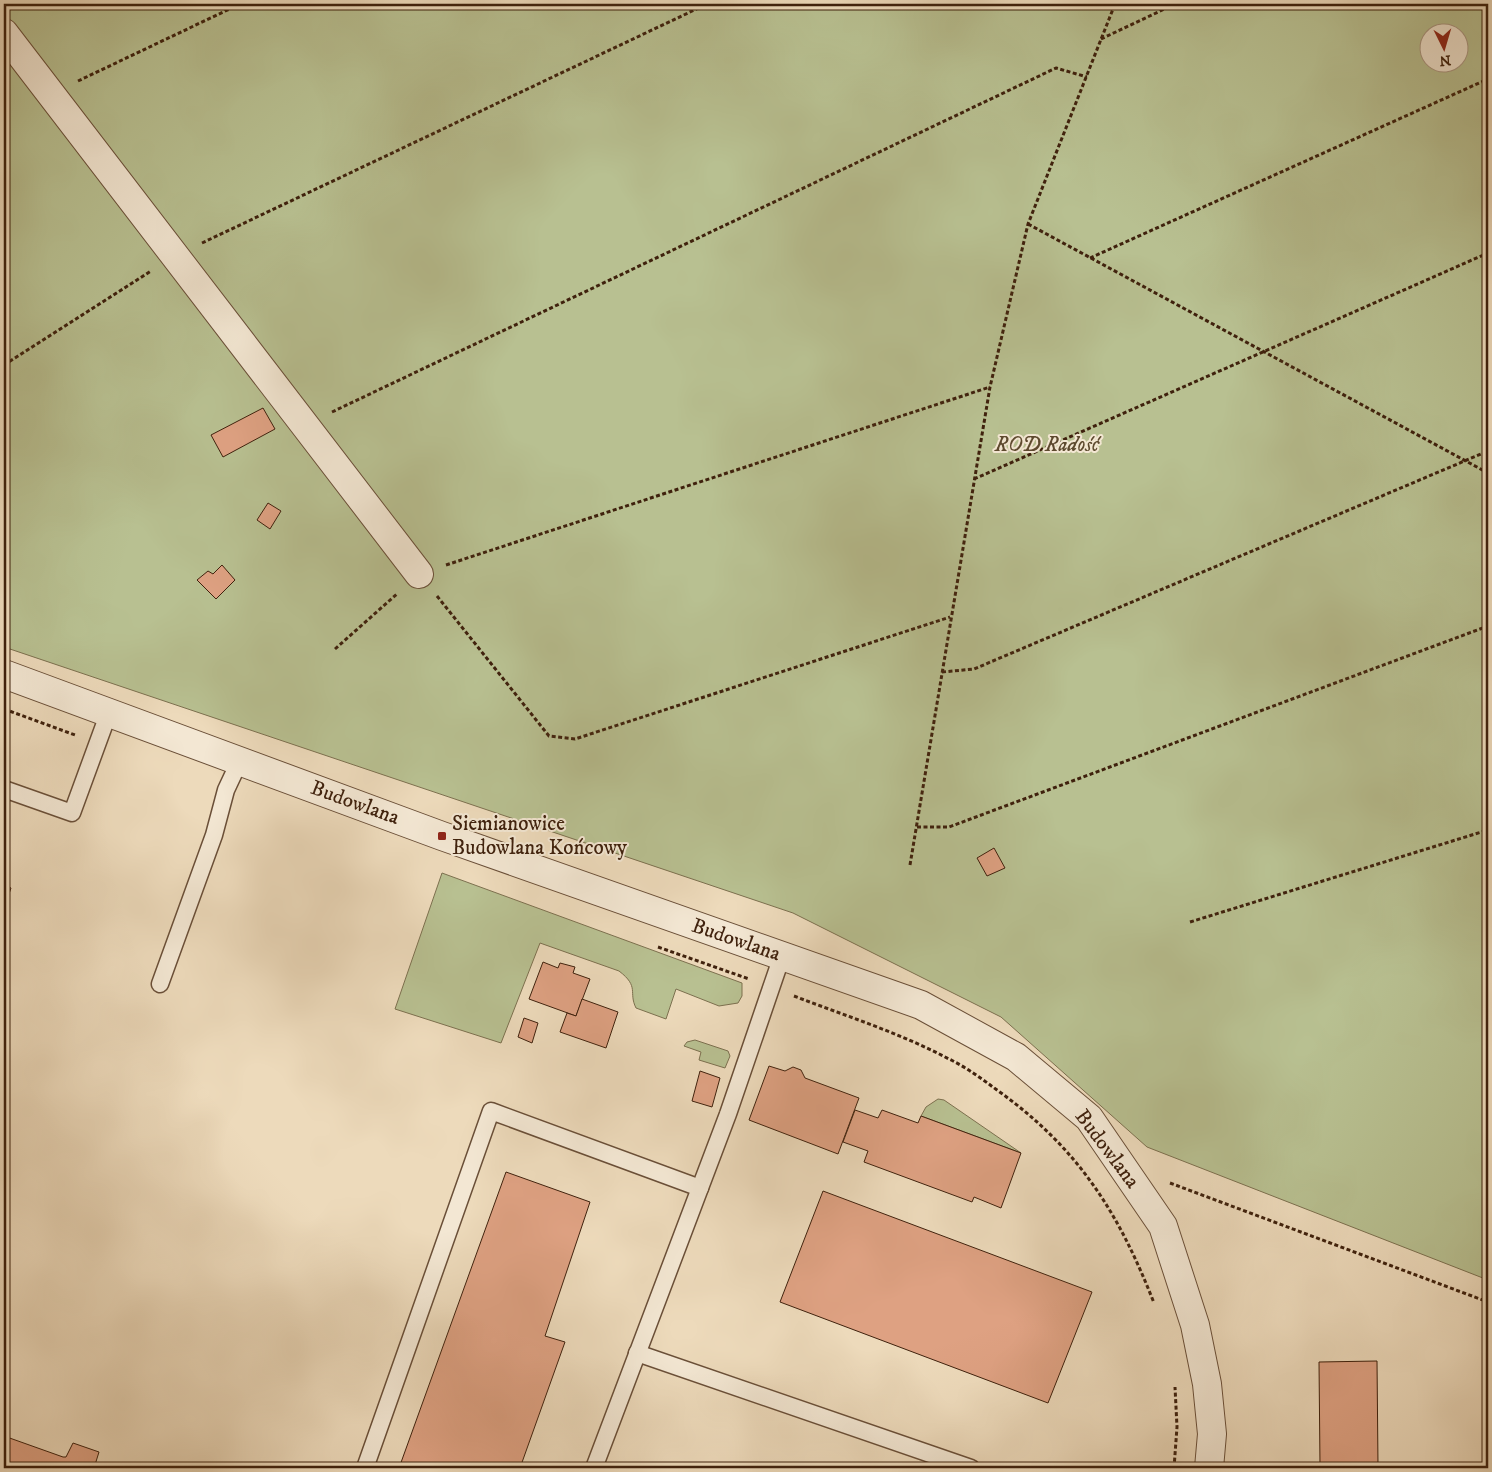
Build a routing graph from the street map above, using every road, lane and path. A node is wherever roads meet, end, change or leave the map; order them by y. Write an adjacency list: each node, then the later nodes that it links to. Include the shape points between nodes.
1 (240, 4): 9 (path)
2 (707, 4): 12 (path)
3 (1115, 4): 6 (path)
4 (1175, 4): 6 (path)
5 (4, 33): 9 (street)
6 (1101, 39): 7 (path)
7 (1087, 77): 10 (path); 17 (path, via 1056,68)
8 (1488, 79): 13 (path)
9 (51, 94): 12 (street)
10 (1028, 224): 13 (path); 16 (path)
11 (1488, 253): 14 (path)
12 (175, 256): 15 (path); 17 (street)
13 (1090, 258): 14 (path)
14 (1264, 352): 19 (path); 21 (path)
15 (4, 365)
16 (990, 387): 21 (path); 22 (path)
17 (304, 425): 22 (street)
18 (1488, 452): 19 (path)
19 (1466, 460): 20 (path); 26 (path, via 974,669)
20 (1488, 472)
21 (974, 479): 23 (path)
22 (419, 574): 23 (path, via 549,736 575,739); 25 (path)
23 (950, 617): 26 (path)
24 (1488, 626): 31 (path, via 948,827)
25 (335, 649)
26 (942, 672): 31 (path)
27 (4, 674): 28 (street, Budowlana)
28 (109, 712): 29 (street, Budowlana); 30 (lane, via 72,813)
29 (240, 760): 36 (street, Budowlana, via 442,836); 37 (lane, via 226,790 214,834)
30 (4, 789)
31 (917, 827): 33 (path)
32 (1488, 830): 34 (path)
33 (910, 866)
34 (1190, 922)
35 (649, 943): 38 (path)
36 (782, 956): 38 (lane); 49 (street, Budowlana, via 921,1005 1016,1057 1089,1118 1163,1226 1196,1325 1212,1434)
37 (160, 984)
38 (771, 988): 40 (lane); 42 (path, via 895,1034 950,1059 1030,1114 1060,1142 1094,1183 1140,1266)
39 (1167, 1182): 41 (path)
40 (700, 1188): 43 (lane); 45 (lane, via 491,1111)
41 (1488, 1302)
42 (1157, 1310)
43 (638, 1353): 46 (lane); 47 (lane)
44 (1174, 1382): 48 (path, via 1177,1426)
45 (365, 1468)
46 (594, 1468)
47 (971, 1468)
48 (1174, 1468)
49 (1209, 1468)

